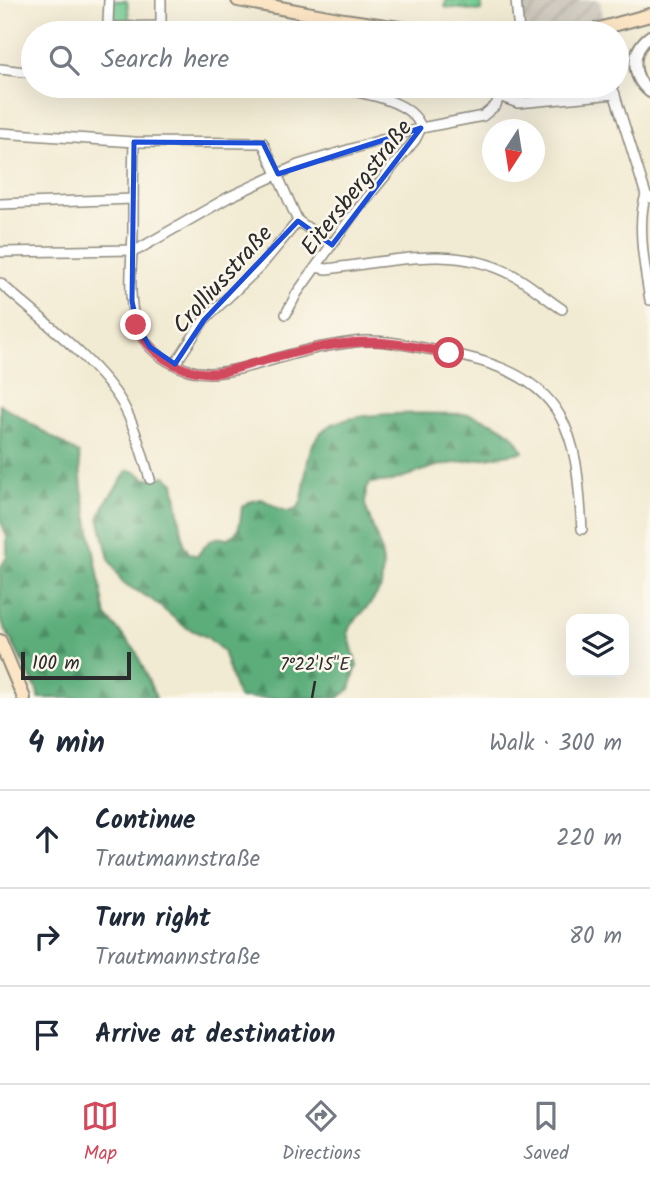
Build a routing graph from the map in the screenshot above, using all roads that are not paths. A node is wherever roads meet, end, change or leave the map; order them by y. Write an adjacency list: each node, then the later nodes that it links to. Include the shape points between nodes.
1 (109, 0): 7 (street)
2 (161, 0): 8 (street)
3 (237, 0): 5 (main road)
4 (516, 0): 10 (street)
5 (298, 6): 9 (main road)
6 (650, 15): 11 (main road)
7 (108, 21)
8 (161, 21)
9 (374, 21)
10 (518, 21)
11 (629, 21)
12 (650, 36): 15 (street, via 640,46 635,64 639,80)
13 (0, 69): 14 (street)
14 (21, 72)
15 (650, 92)
16 (380, 98): 21 (street, via 410,112)
17 (498, 98): 21 (street, Eitersbergstraße, via 483,116)
18 (504, 98): 19 (street, via 518,103)
19 (555, 98)
20 (617, 98): 25 (street)
21 (421, 128): 24 (street); 29 (street, Eitersbergstraße)
22 (0, 133): 23 (street)
23 (134, 142): 24 (street, via 263,143); 26 (street)
24 (278, 174): 28 (street); 30 (street)
25 (648, 196): 34 (street, via 642,212)
26 (133, 199): 27 (street); 30 (street)
27 (0, 204)
28 (298, 221): 29 (street); 37 (street, Crolliusstraße, via 260,267 204,320)
29 (332, 245): 32 (street, Eitersbergstraße)
30 (132, 251): 31 (street); 37 (street, via 136,325 150,347)
31 (0, 252)
32 (316, 267): 35 (street, via 428,256 459,258 516,276); 36 (street, Eitersbergstraße)
33 (0, 283): 38 (street, via 116,394 129,417)
34 (650, 300)
35 (562, 309)
36 (286, 314)
37 (175, 365): 39 (street, via 217,372 366,341 404,344 492,364 540,390 566,425)
38 (149, 479)
39 (582, 530)
40 (0, 641): 41 (main road)
41 (24, 698)

